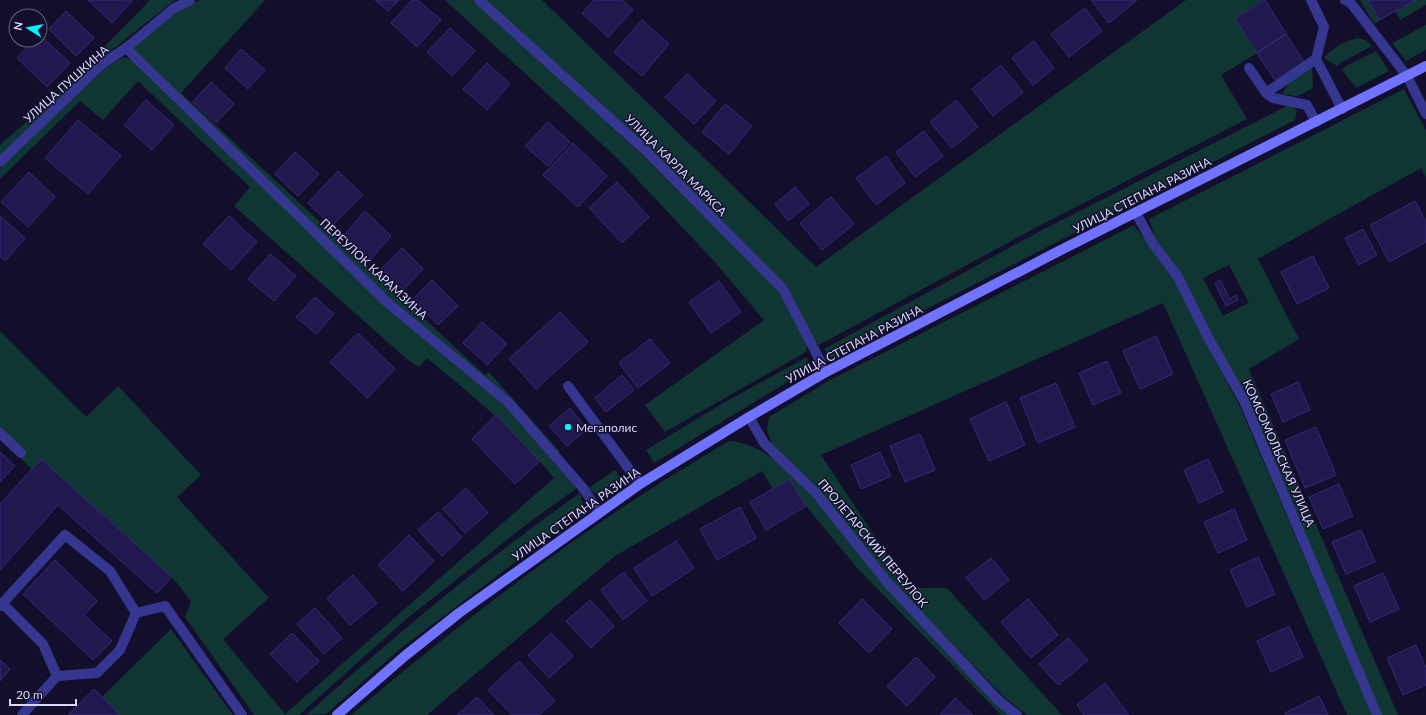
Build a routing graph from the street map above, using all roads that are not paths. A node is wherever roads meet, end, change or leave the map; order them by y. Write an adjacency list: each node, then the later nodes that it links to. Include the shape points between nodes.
1 (190, 0): 5 (street, УЛИЦА ПУШКИНА, via 173,9)
2 (479, 0): 16 (street, УЛИЦА КАРЛА МАРКСА, via 646,151 783,289)
3 (1311, 0): 6 (street, via 1324,27)
4 (1345, 0): 9 (street, via 1350,2)
5 (126, 48): 14 (street, УЛИЦА ПУШКИНА, via 102,64); 22 (street, ПЕРЕУЛОК КАРАМЗИНА, via 389,304 508,402 583,488)
6 (1316, 59): 10 (street); 11 (street)
7 (1426, 66): 9 (main road, УЛИЦА СТЕПАНА РАЗИНА)
8 (1249, 68): 10 (street)
9 (1406, 76): 11 (main road, УЛИЦА СТЕПАНА РАЗИНА); 12 (street)
10 (1266, 93): 13 (street, via 1273,98 1307,105)
11 (1342, 109): 13 (main road, УЛИЦА СТЕПАНА РАЗИНА)
12 (1426, 114)
13 (1316, 122): 15 (main road, УЛИЦА СТЕПАНА РАЗИНА)
14 (0, 162)
15 (1136, 213): 16 (main road, УЛИЦА СТЕПАНА РАЗИНА); 30 (street, КОМСОМОЛЬСКАЯ УЛИЦА, via 1152,244 1178,277 1244,401)
16 (826, 372): 18 (main road, УЛИЦА СТЕПАНА РАЗИНА)
17 (568, 386): 21 (street)
18 (749, 417): 21 (main road, УЛИЦА СТЕПАНА РАЗИНА); 29 (street, ПРОЛЕТАРСКИЙ ПЕРЕУЛОК, via 764,443 816,493 887,582 998,700)
19 (0, 433): 20 (street)
20 (21, 453)
21 (640, 484): 22 (main road, УЛИЦА СТЕПАНА РАЗИНА)
22 (599, 512): 28 (main road, УЛИЦА СТЕПАНА РАЗИНА, via 459,613)
23 (1, 604): 24 (street, via 65,535 110,570); 25 (street, via 43,644)
24 (136, 613): 25 (street, via 120,650 97,673); 27 (street, via 165,606)
25 (57, 676): 26 (street)
26 (22, 715)
27 (242, 715)
28 (337, 715)
29 (1017, 715)
30 (1377, 715)

